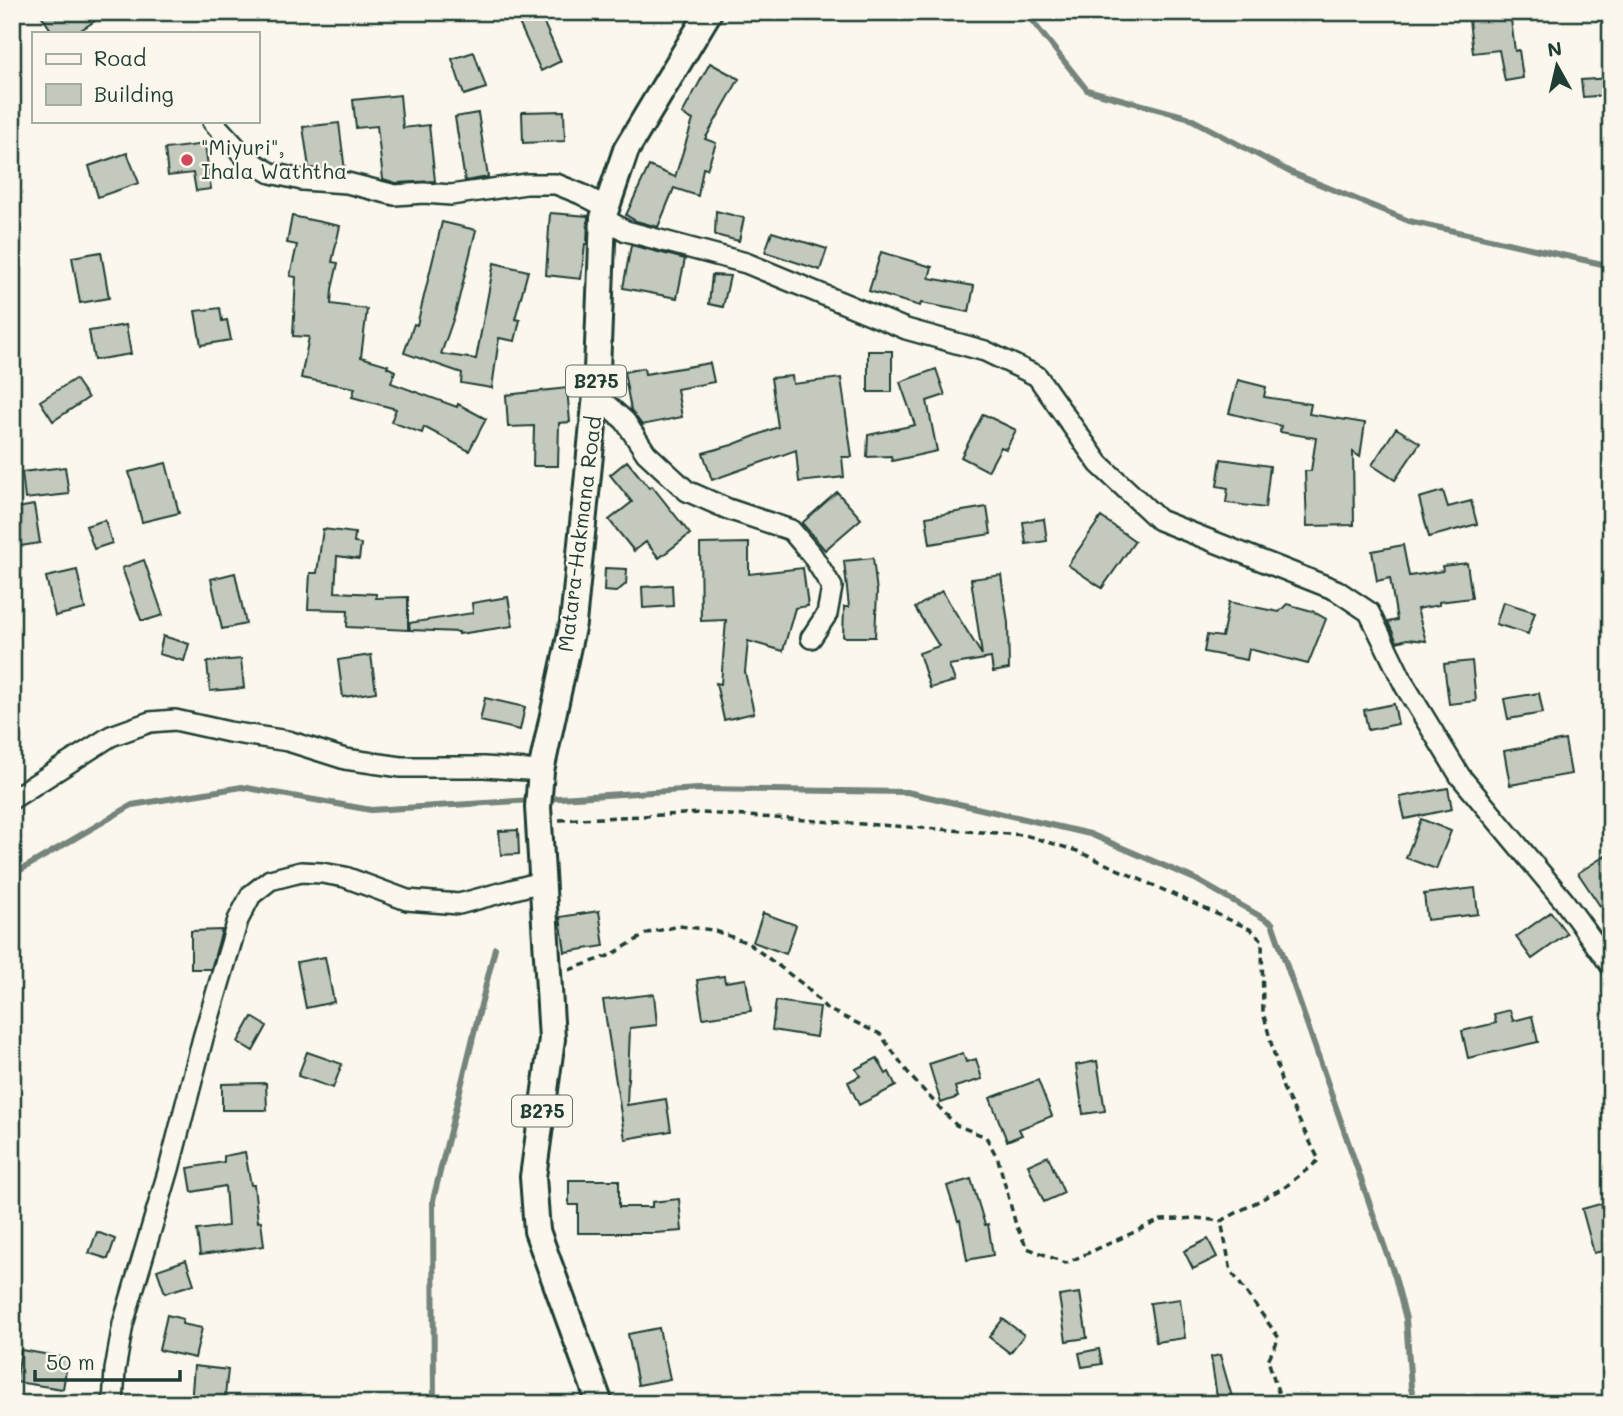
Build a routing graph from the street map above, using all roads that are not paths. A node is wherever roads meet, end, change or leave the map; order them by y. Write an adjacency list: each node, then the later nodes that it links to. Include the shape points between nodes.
1 (709, 12): 3 (main road, Matara-Hakmana Road / B275, via 626,150)
2 (213, 122): 3 (street, via 247,159 271,173 395,195 451,195 556,184 582,194)
3 (605, 213): 4 (main road, Matara-Hakmana Road / B275); 9 (street, via 626,231 746,262 906,329 985,351 1037,376 1099,464 1159,520 1336,590 1369,612 1405,687 1461,776)
4 (596, 395): 5 (street, via 625,421 646,453 687,491 791,530 832,587 827,614); 6 (main road, Matara-Hakmana Road / B275, via 573,624)
5 (811, 638)
6 (541, 771): 7 (street, via 401,767 345,759 288,741 175,720 150,722 111,736); 8 (main road, Matara-Hakmana Road / B275)
7 (12, 799)
8 (541, 881): 10 (street, via 459,904 407,900 345,877 301,872 270,880 251,895 238,920 122,1324); 11 (main road, Matara-Hakmana Road / B275, via 552,1039 533,1177 537,1231)
9 (1611, 966)
10 (113, 1404)
11 (600, 1404)

